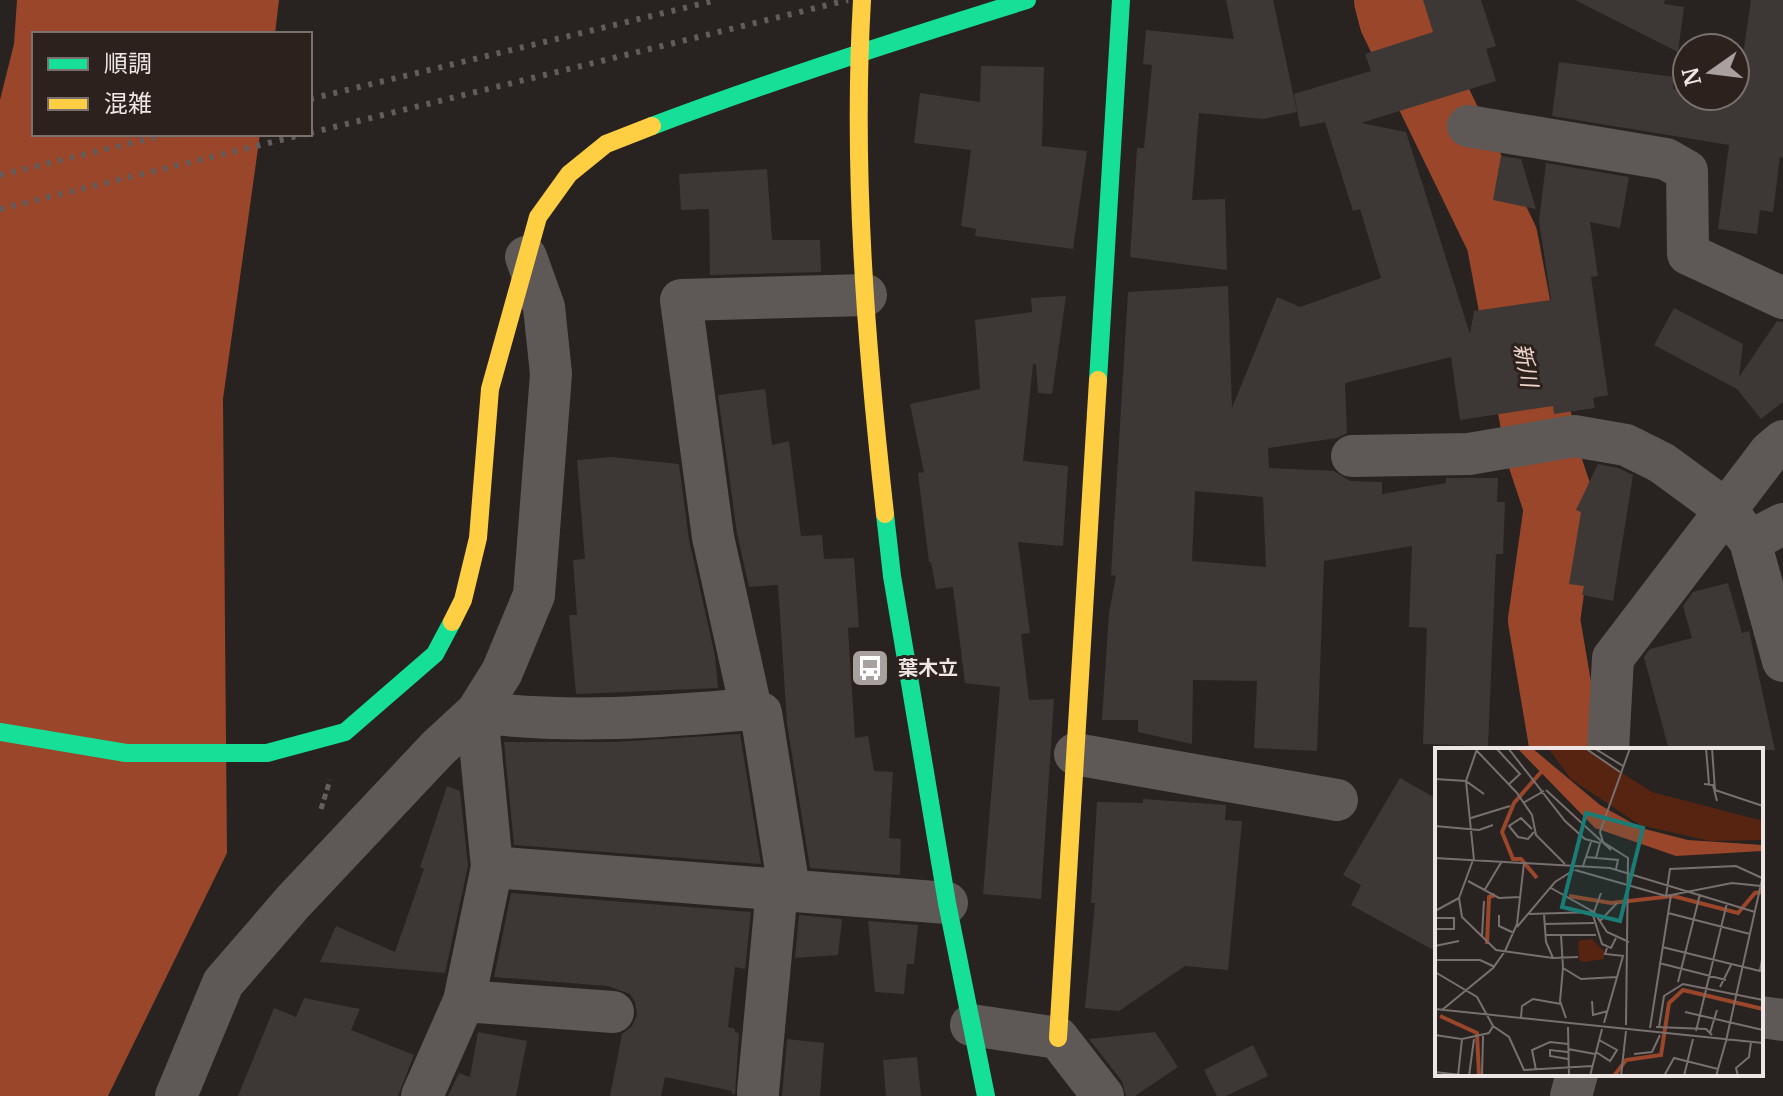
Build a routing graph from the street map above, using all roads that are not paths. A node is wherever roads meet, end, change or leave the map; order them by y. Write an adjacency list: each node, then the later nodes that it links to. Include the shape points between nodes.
1 (862, 0): 4 (street)
2 (1027, 0): 4 (street)
3 (1121, 0): 17 (street)
4 (859, 52): 6 (street, via 606,144 569,174 538,217); 7 (street)
5 (1468, 126): 8 (street, via 1666,159 1687,171 1688,254)
6 (526, 257): 14 (street, via 544,307 551,374 534,595 502,672); 15 (street, via 490,389 478,538 463,600 435,654 345,732 267,753 126,753)
7 (866, 295): 13 (street, via 681,300 713,537); 21 (street, via 892,576)
8 (1783, 298)
9 (1783, 441): 11 (street, via 1770,452)
10 (1352, 456): 11 (street, via 1469,454 1574,436 1626,445)
11 (1753, 525): 12 (street); 16 (street, via 1613,658)
12 (1783, 661)
13 (751, 709): 14 (street, via 529,719); 20 (street, via 761,713)
14 (477, 712): 19 (street); 30 (street, via 240,959 223,983)
15 (0, 732)
16 (1608, 748)
17 (1075, 754): 18 (street); 27 (street)
18 (1337, 800)
19 (492, 867): 20 (street); 22 (street)
20 (783, 889): 21 (street); 29 (street)
21 (947, 903): 26 (street)
22 (464, 1001): 23 (street); 31 (street)
23 (613, 1012)
24 (1763, 1017): 25 (street)
25 (1783, 1020)
26 (971, 1025): 27 (street); 32 (street)
27 (1058, 1038): 33 (street)
28 (1576, 1076): 34 (street)
29 (758, 1092)
30 (176, 1096)
31 (422, 1096)
32 (986, 1096)
33 (1103, 1096)
34 (1571, 1096)

